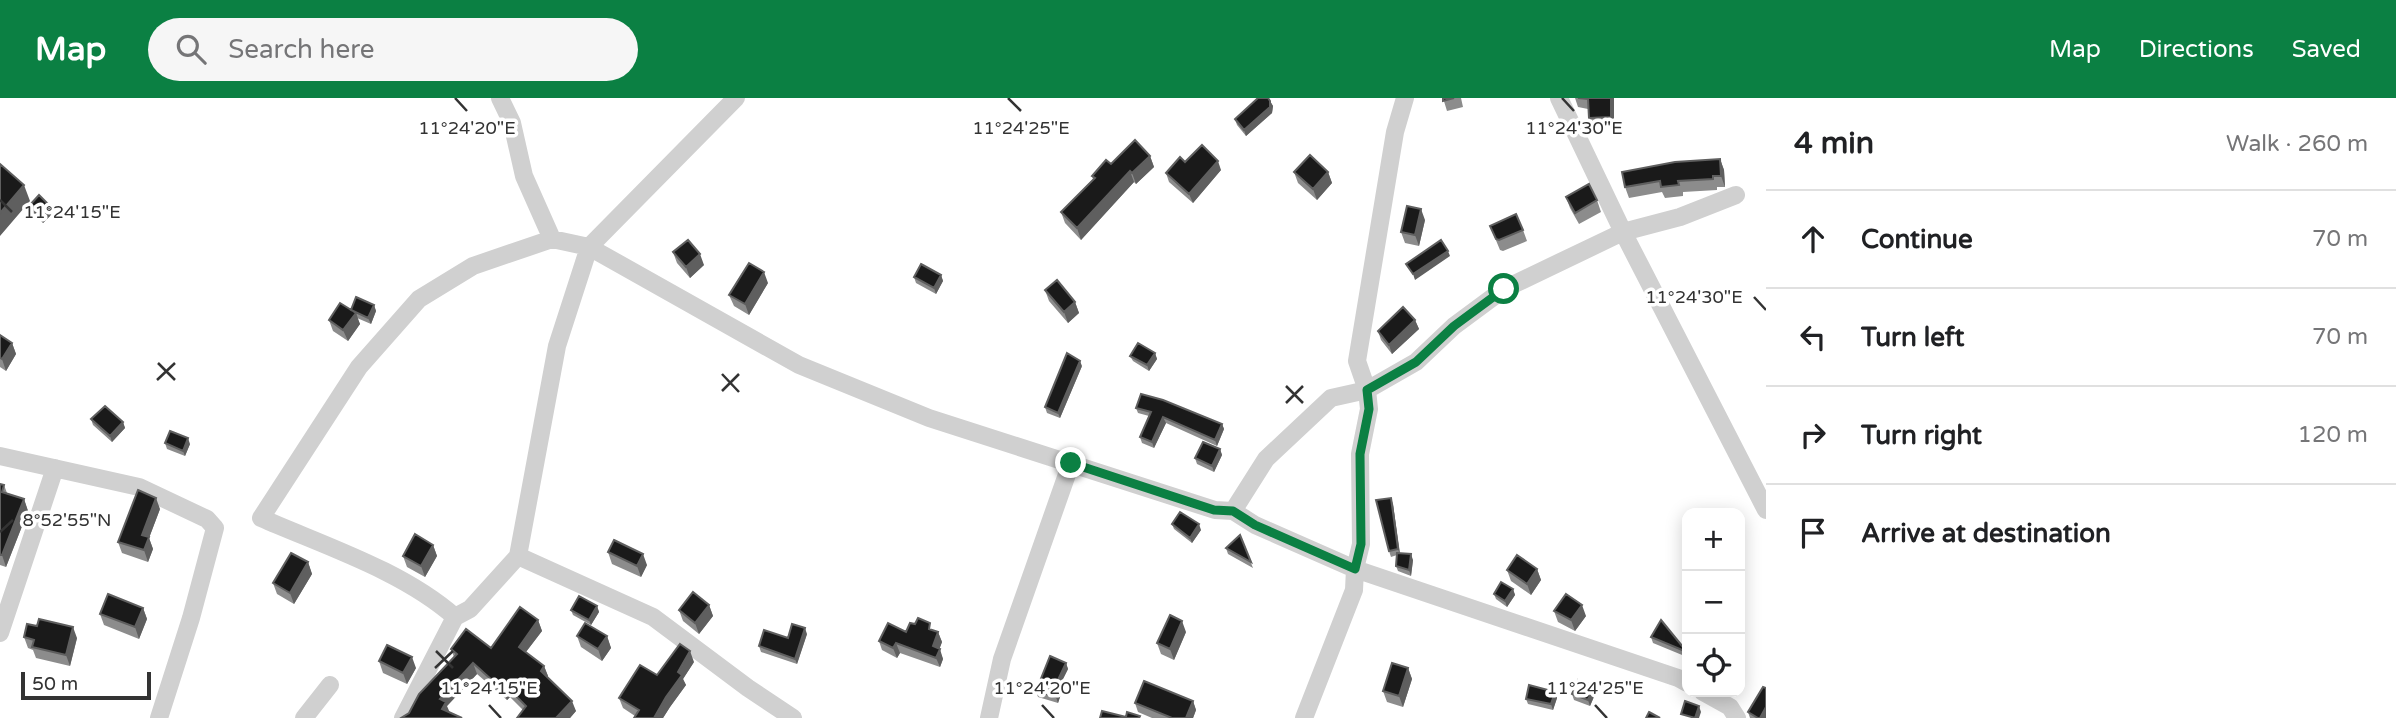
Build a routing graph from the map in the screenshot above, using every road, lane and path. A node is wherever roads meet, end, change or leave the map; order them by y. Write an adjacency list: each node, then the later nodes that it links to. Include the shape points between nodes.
1 (500, 98): 7 (street, via 512,123 524,176)
2 (736, 98): 8 (street)
3 (1405, 98): 9 (street, via 1395,132 1357,361)
4 (1559, 98): 6 (street)
5 (1736, 195): 6 (street)
6 (1623, 232): 9 (street, via 1504,289 1416,362); 13 (street)
7 (552, 239): 8 (street); 17 (street, via 473,266 419,299 359,367 261,518 387,574)
8 (589, 247): 11 (street, via 799,365 929,418); 15 (street, via 557,346)
9 (1367, 390): 14 (street, via 1331,398 1266,459); 16 (street, via 1369,409 1360,454 1361,544)
10 (0, 456): 12 (street)
11 (1071, 463): 14 (street, via 1214,510); 26 (street, via 1002,659)
12 (55, 468): 18 (street); 22 (street, via 139,487 206,519 215,528)
13 (1766, 510)
14 (1233, 511): 16 (street)
15 (518, 556): 17 (street, via 470,608); 25 (street, via 653,617)
16 (1355, 569): 19 (street); 27 (street, via 1354,590)
17 (455, 617): 24 (street)
18 (0, 633)
19 (1682, 680)
20 (330, 685): 23 (street)
21 (1712, 697): 28 (street, via 1730,707)
22 (159, 718)
23 (304, 718)
24 (402, 718)
25 (793, 718)
26 (989, 718)
27 (1304, 718)
28 (1737, 718)

